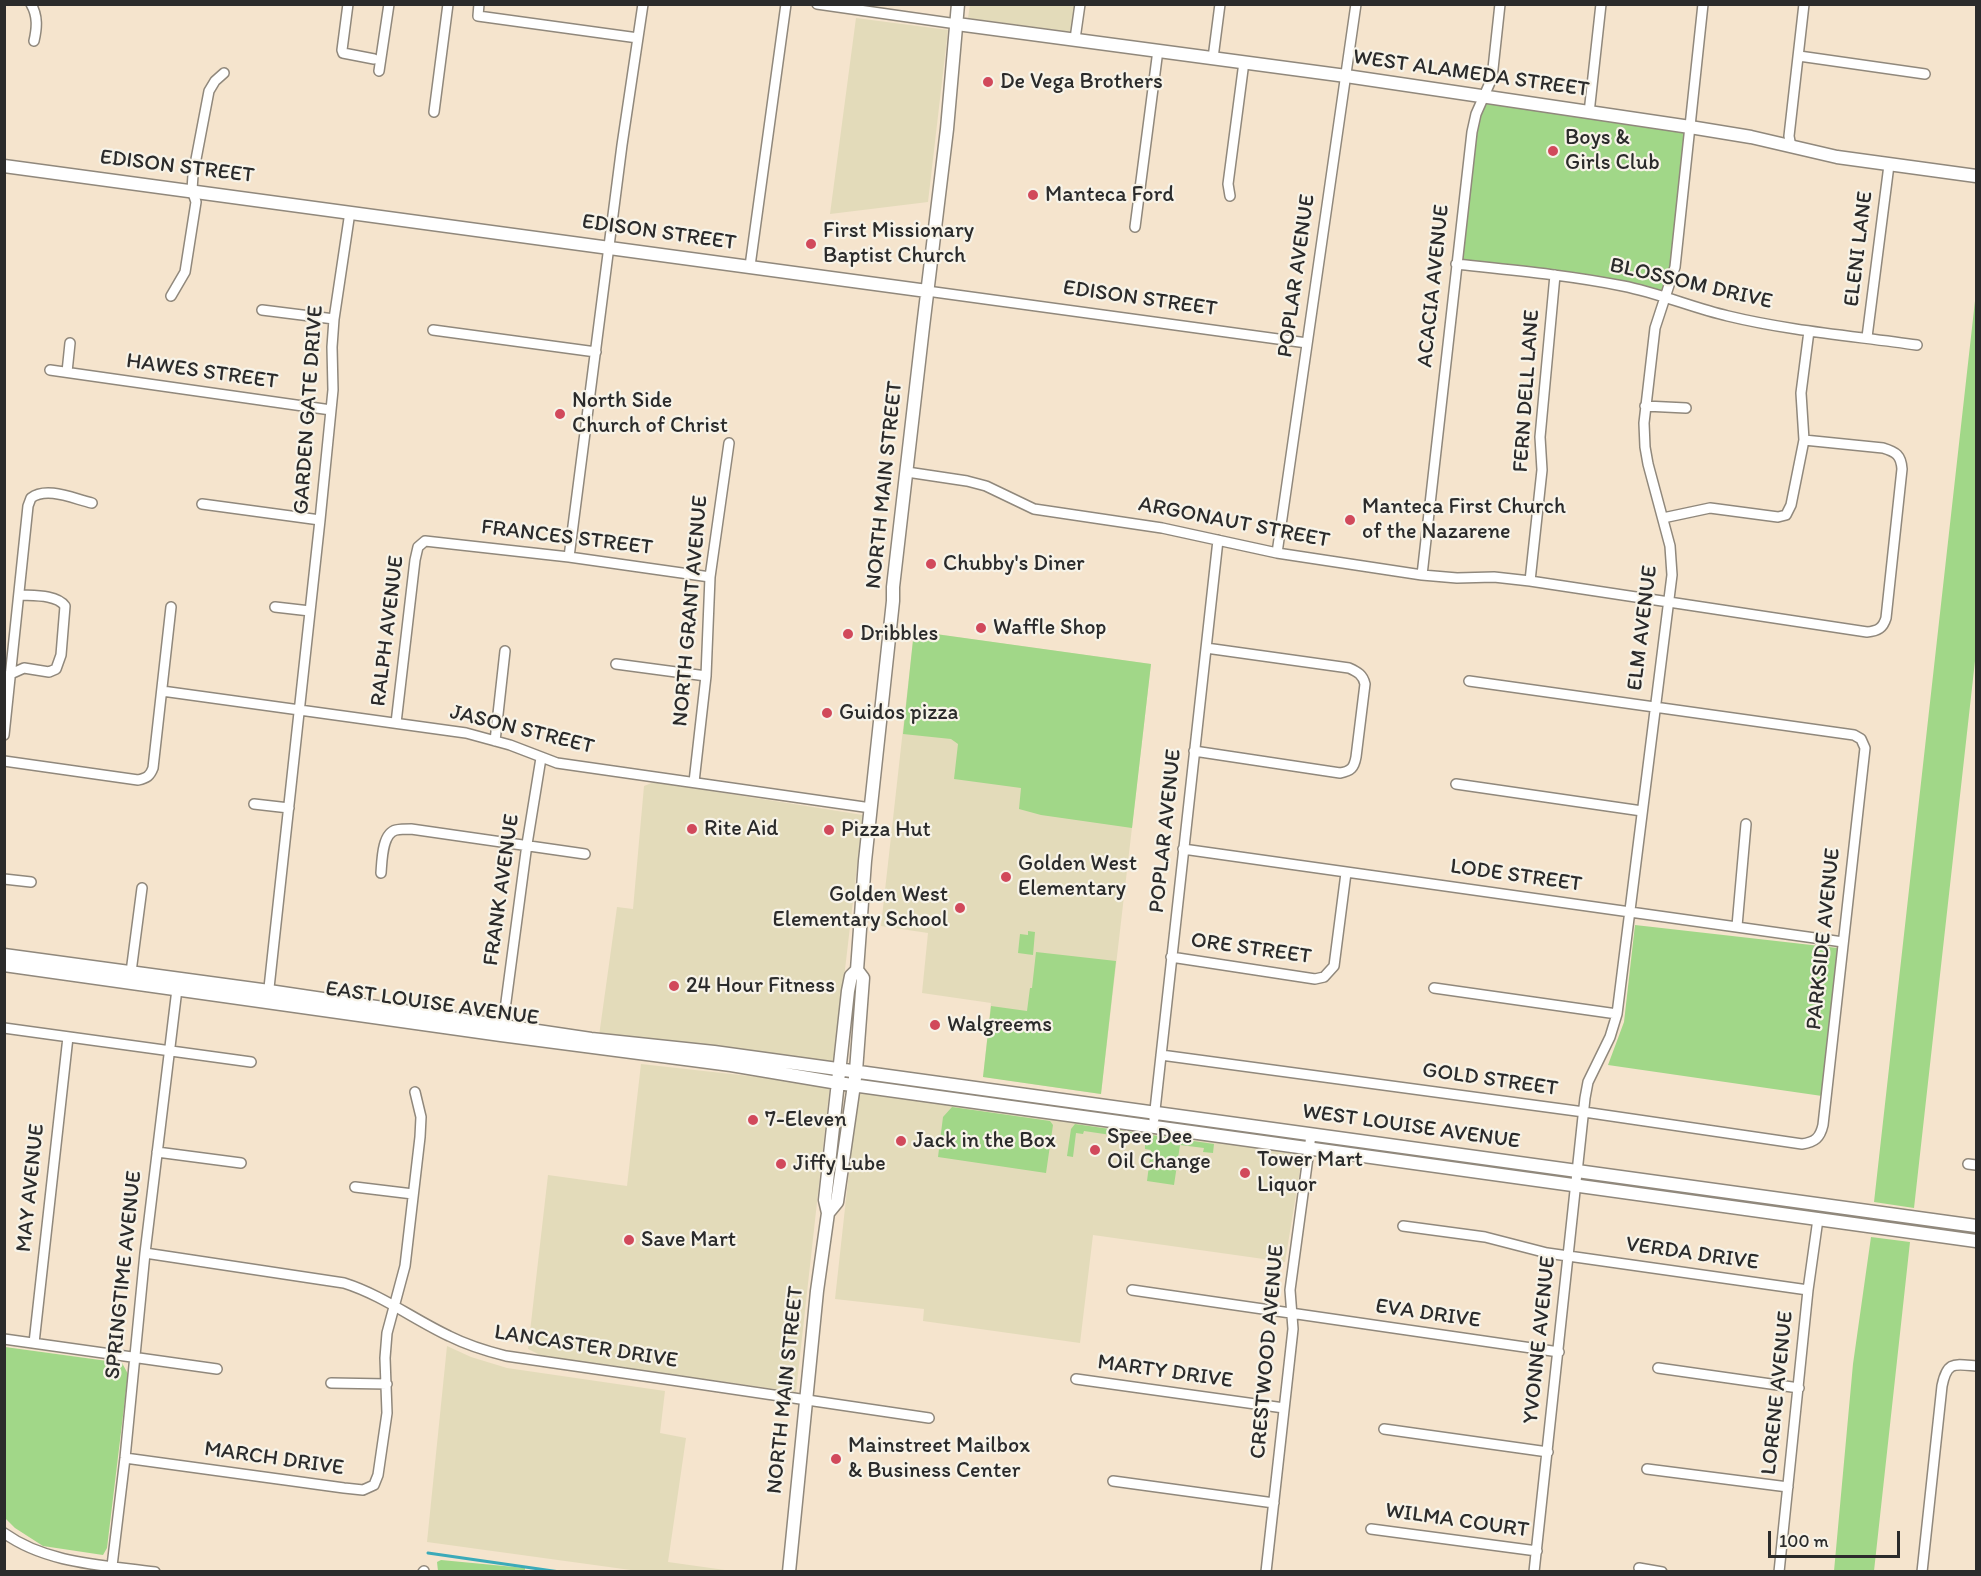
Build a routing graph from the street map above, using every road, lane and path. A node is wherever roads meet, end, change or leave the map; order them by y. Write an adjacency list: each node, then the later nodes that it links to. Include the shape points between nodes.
1 (31, 4): 20 (street, via 37,22)
2 (348, 4): 24 (street, via 343,53)
3 (388, 4): 26 (street)
4 (448, 4): 31 (street)
5 (479, 4): 18 (street, via 478,16)
6 (643, 4): 18 (street)
7 (786, 4): 44 (street)
8 (817, 4): 17 (street)
9 (958, 4): 17 (main road, NORTH MAIN STREET)
10 (1080, 4): 19 (street)
11 (1220, 4): 23 (street)
12 (1356, 4): 29 (street, POPLAR AVENUE)
13 (1500, 4): 30 (street, ACACIA AVENUE, via 1492,78)
14 (1601, 4): 32 (street)
15 (1703, 4): 33 (street, ELM AVENUE)
16 (1804, 4): 22 (street)
17 (957, 24): 19 (main road, WEST ALAMEDA STREET); 46 (main road, NORTH MAIN STREET)
18 (638, 38): 42 (street)
19 (1075, 39): 21 (main road, WEST ALAMEDA STREET)
20 (34, 41)
21 (1158, 50): 23 (main road, WEST ALAMEDA STREET); 41 (street)
22 (1799, 56): 28 (street); 34 (street)
23 (1213, 58): 25 (main road, WEST ALAMEDA STREET)
24 (374, 59)
25 (1244, 62): 29 (main road, WEST ALAMEDA STREET); 39 (street, via 1228,184)
26 (379, 71)
27 (224, 73): 38 (street, via 209,91)
28 (1925, 74)
29 (1346, 76): 30 (main road, WEST ALAMEDA STREET); 54 (street, POPLAR AVENUE)
30 (1484, 97): 32 (main road, WEST ALAMEDA STREET); 43 (street, ACACIA AVENUE, via 1472,132)
31 (434, 112)
32 (1589, 113): 33 (main road, WEST ALAMEDA STREET)
33 (1690, 127): 34 (main road, WEST ALAMEDA STREET); 48 (street, ELM AVENUE, via 1675,267)
34 (1791, 147): 35 (main road, WEST ALAMEDA STREET)
35 (1889, 165): 37 (main road, WEST ALAMEDA STREET); 53 (street, ELENI LANE)
36 (4, 166): 38 (main road, EDISON STREET)
37 (1977, 176)
38 (192, 190): 40 (main road, EDISON STREET); 47 (street, via 196,202 184,272)
39 (1230, 196)
40 (350, 212): 42 (main road, EDISON STREET); 50 (street, GARDEN GATE DRIVE)
41 (1135, 227)
42 (610, 247): 44 (main road, EDISON STREET); 57 (street)
43 (1456, 264): 45 (street, BLOSSOM DRIVE); 74 (street, ACACIA AVENUE)
44 (750, 266): 46 (main road, EDISON STREET)
45 (1556, 275): 48 (street, BLOSSOM DRIVE); 76 (street, FERN DELL LANE)
46 (927, 291): 54 (street, EDISON STREET); 65 (main road, NORTH MAIN STREET)
47 (171, 296)
48 (1665, 296): 52 (street, BLOSSOM DRIVE, via 1727,316); 60 (street, ELM AVENUE, via 1655,328)
49 (262, 310): 50 (street)
50 (334, 319): 62 (street, GARDEN GATE DRIVE)
51 (433, 330): 57 (street)
52 (1809, 331): 53 (street, BLOSSOM DRIVE); 63 (street, via 1801,393)
53 (1867, 338): 56 (street, BLOSSOM DRIVE)
54 (1307, 343): 72 (street, POPLAR AVENUE)
55 (70, 344): 59 (street)
56 (1917, 345)
57 (596, 352): 73 (street)
58 (50, 370): 59 (street, HAWES STREET)
59 (67, 372): 62 (street, HAWES STREET)
60 (1645, 406): 61 (street); 68 (street, ELM AVENUE, via 1645,447)
61 (1686, 408)
62 (331, 410): 69 (street, GARDEN GATE DRIVE)
63 (1804, 440): 68 (street, via 1786,515 1774,517 1710,508); 78 (street, ARGONAUT STREET, via 1883,448 1901,459 1886,618 1879,630 1867,632)
64 (729, 443): 75 (street, NORTH GRANT AVENUE)
65 (907, 472): 70 (street, ARGONAUT STREET, via 986,486 1034,509); 101 (main road, NORTH MAIN STREET)
66 (92, 503): 77 (street, via 42,493 31,498)
67 (202, 504): 69 (street)
68 (1663, 518): 78 (street, ELM AVENUE, via 1672,566)
69 (320, 520): 81 (street, GARDEN GATE DRIVE)
70 (1218, 540): 72 (street, ARGONAUT STREET); 82 (street, POPLAR AVENUE)
71 (421, 544): 73 (street, FRANCES STREET, via 430,541); 91 (street, RALPH AVENUE, via 415,560)
72 (1277, 554): 74 (street, ARGONAUT STREET)
73 (569, 557): 75 (street, FRANCES STREET)
74 (1422, 575): 76 (street, ARGONAUT STREET)
75 (710, 577): 86 (street, NORTH GRANT AVENUE)
76 (1530, 581): 78 (street, ARGONAUT STREET)
77 (19, 595): 85 (street); 85 (street, via 61,601 66,611 61,655 56,669 49,672 24,668)
78 (1667, 603): 89 (street, ELM AVENUE)
79 (171, 607): 88 (street)
80 (275, 608): 81 (street)
81 (310, 611): 90 (street, GARDEN GATE DRIVE)
82 (1206, 648): 94 (street, POPLAR AVENUE); 94 (street, via 1349,668 1358,672 1365,684 1356,757 1352,768 1340,773)
83 (505, 651): 93 (street)
84 (616, 664): 86 (street)
85 (8, 675): 92 (street)
86 (706, 676): 97 (street, NORTH GRANT AVENUE)
87 (1469, 681): 89 (street)
88 (162, 691): 90 (street, JASON STREET); 96 (street, via 153,768 147,778 138,780)
89 (1654, 707): 102 (street, ELM AVENUE); 114 (street, PARKSIDE AVENUE, via 1861,739 1865,748)
90 (300, 711): 91 (street, JASON STREET); 100 (street, GARDEN GATE DRIVE)
91 (396, 723): 93 (street, JASON STREET)
92 (4, 735)
93 (495, 741): 95 (street, JASON STREET)
94 (1194, 751): 105 (street, POPLAR AVENUE)
95 (541, 758): 97 (street, JASON STREET); 104 (street, FRANK AVENUE)
96 (4, 761)
97 (694, 782): 101 (street, JASON STREET)
98 (1456, 784): 102 (street)
99 (254, 804): 100 (street)
100 (289, 808): 122 (street, GARDEN GATE DRIVE)
101 (871, 808): 118 (main road, NORTH MAIN STREET)
102 (1642, 811): 112 (street, ELM AVENUE)
103 (1746, 824): 113 (street)
104 (527, 844): 106 (street); 107 (street, via 397,829 385,843); 125 (street, FRANK AVENUE)
105 (1183, 849): 108 (street, LODE STREET); 116 (street, POPLAR AVENUE)
106 (585, 854)
107 (381, 873)
108 (1346, 873): 112 (street, LODE STREET); 116 (street, ORE STREET, via 1334,966 1324,977 1314,979)
109 (4, 879): 110 (street)
110 (31, 882)
111 (142, 888): 119 (street)
112 (1631, 912): 113 (street, LODE STREET); 123 (street, ELM AVENUE)
113 (1737, 926): 114 (street, LODE STREET)
114 (1843, 942): 138 (street, PARKSIDE AVENUE, via 1823,1125)
115 (4, 954): 119 (main road, EAST LOUISE AVENUE)
116 (1171, 957): 128 (street, POPLAR AVENUE)
117 (4, 965): 121 (main road, EAST LOUISE AVENUE)
118 (857, 970): 130 (main road, NORTH MAIN STREET, via 851,976); 131 (main road, NORTH MAIN STREET, via 863,986)
119 (131, 972): 122 (main road, EAST LOUISE AVENUE)
120 (1434, 987): 123 (street)
121 (177, 989): 122 (main road, EAST LOUISE AVENUE); 127 (street, SPRINGTIME AVENUE)
122 (268, 996): 125 (main road, EAST LOUISE AVENUE)
123 (1617, 1014): 135 (street, ELM AVENUE, via 1588,1082)
124 (4, 1028): 126 (street)
125 (502, 1031): 130 (main road, EAST LOUISE AVENUE, via 669,1046); 132 (main road, EAST LOUISE AVENUE)
126 (68, 1037): 127 (street); 158 (street, MAY AVENUE)
127 (169, 1051): 129 (street); 140 (street, SPRINGTIME AVENUE)
128 (1161, 1055): 135 (street, GOLD STREET); 136 (street, POPLAR AVENUE)
129 (251, 1062)
130 (840, 1069): 131 (main road, WEST LOUISE AVENUE); 132 (main road, NORTH MAIN STREET)
131 (856, 1071): 133 (main road, NORTH MAIN STREET); 136 (main road, WEST LOUISE AVENUE)
132 (838, 1083): 133 (main road, EAST LOUISE AVENUE); 146 (main road, NORTH MAIN STREET, via 825,1200)
133 (854, 1085): 136 (main road, WEST LOUISE AVENUE); 146 (main road, NORTH MAIN STREET, via 837,1202)
134 (415, 1092): 145 (street, via 421,1117)
135 (1584, 1112): 138 (street, GOLD STREET, via 1802,1144); 142 (street, YVONNE AVENUE)
136 (1154, 1120): 137 (main road, WEST LOUISE AVENUE); 139 (main road, WEST LOUISE AVENUE)
137 (1311, 1135): 139 (street, CRESTWOOD AVENUE); 142 (main road, WEST LOUISE AVENUE)
138 (1814, 1142)
139 (1309, 1148): 143 (main road, WEST LOUISE AVENUE); 156 (street, CRESTWOOD AVENUE, via 1290,1290)
140 (157, 1152): 141 (street); 151 (street, SPRINGTIME AVENUE)
141 (241, 1163)
142 (1578, 1172): 143 (street, YVONNE AVENUE); 149 (main road, WEST LOUISE AVENUE)
143 (1576, 1186): 147 (main road, WEST LOUISE AVENUE); 152 (street, YVONNE AVENUE)
144 (355, 1187): 145 (street)
145 (413, 1194): 155 (street, via 405,1266)
146 (828, 1213): 168 (main road, NORTH MAIN STREET)
147 (1818, 1219): 150 (main road, WEST LOUISE AVENUE); 154 (street, LORENE AVENUE)
148 (1403, 1226): 152 (street, VERDA DRIVE, via 1485,1237)
149 (1977, 1226)
150 (1977, 1241)
151 (145, 1253): 155 (street, LANCASTER DRIVE, via 332,1280); 160 (street, SPRINGTIME AVENUE)
152 (1569, 1256): 154 (street, VERDA DRIVE); 159 (street, YVONNE AVENUE)
153 (1132, 1290): 156 (street, EVA DRIVE)
154 (1808, 1290): 167 (street, LORENE AVENUE)
155 (395, 1305): 166 (street, via 387,1333); 168 (street, LANCASTER DRIVE, via 448,1336 506,1356)
156 (1292, 1313): 159 (street, EVA DRIVE); 169 (street, CRESTWOOD AVENUE)
157 (4, 1339): 158 (street)
158 (34, 1343): 160 (street)
159 (1558, 1352): 172 (street, YVONNE AVENUE)
160 (135, 1358): 163 (street); 173 (street, SPRINGTIME AVENUE)
161 (1977, 1366): 190 (street, via 1952,1366 1945,1372)
162 (1658, 1368): 167 (street)
163 (217, 1369)
164 (1076, 1379): 169 (street, MARTY DRIVE)
165 (331, 1383): 166 (street)
166 (387, 1384): 173 (street, MARCH DRIVE, via 378,1475 374,1485 363,1490)
167 (1799, 1388): 176 (street, LORENE AVENUE)
168 (806, 1398): 170 (street, LANCASTER DRIVE); 185 (main road, NORTH MAIN STREET)
169 (1284, 1408): 177 (street, CRESTWOOD AVENUE)
170 (929, 1418)
171 (1384, 1429): 172 (street)
172 (1548, 1452): 180 (street, YVONNE AVENUE)
173 (125, 1458): 181 (street, SPRINGTIME AVENUE)
174 (1647, 1469): 176 (street)
175 (1113, 1481): 177 (street)
176 (1788, 1487): 189 (street, LORENE AVENUE)
177 (1274, 1503): 186 (street, CRESTWOOD AVENUE)
178 (1371, 1529): 180 (street, WILMA COURT)
179 (4, 1533): 182 (street, via 21,1545)
180 (1537, 1551): 187 (street, YVONNE AVENUE)
181 (112, 1566): 182 (street); 184 (street)
182 (75, 1567)
183 (1639, 1568): 188 (street)
184 (155, 1572)
185 (789, 1572)
186 (1266, 1572)
187 (1534, 1572)
188 (1662, 1572)
189 (1779, 1572)
190 (1922, 1572)

